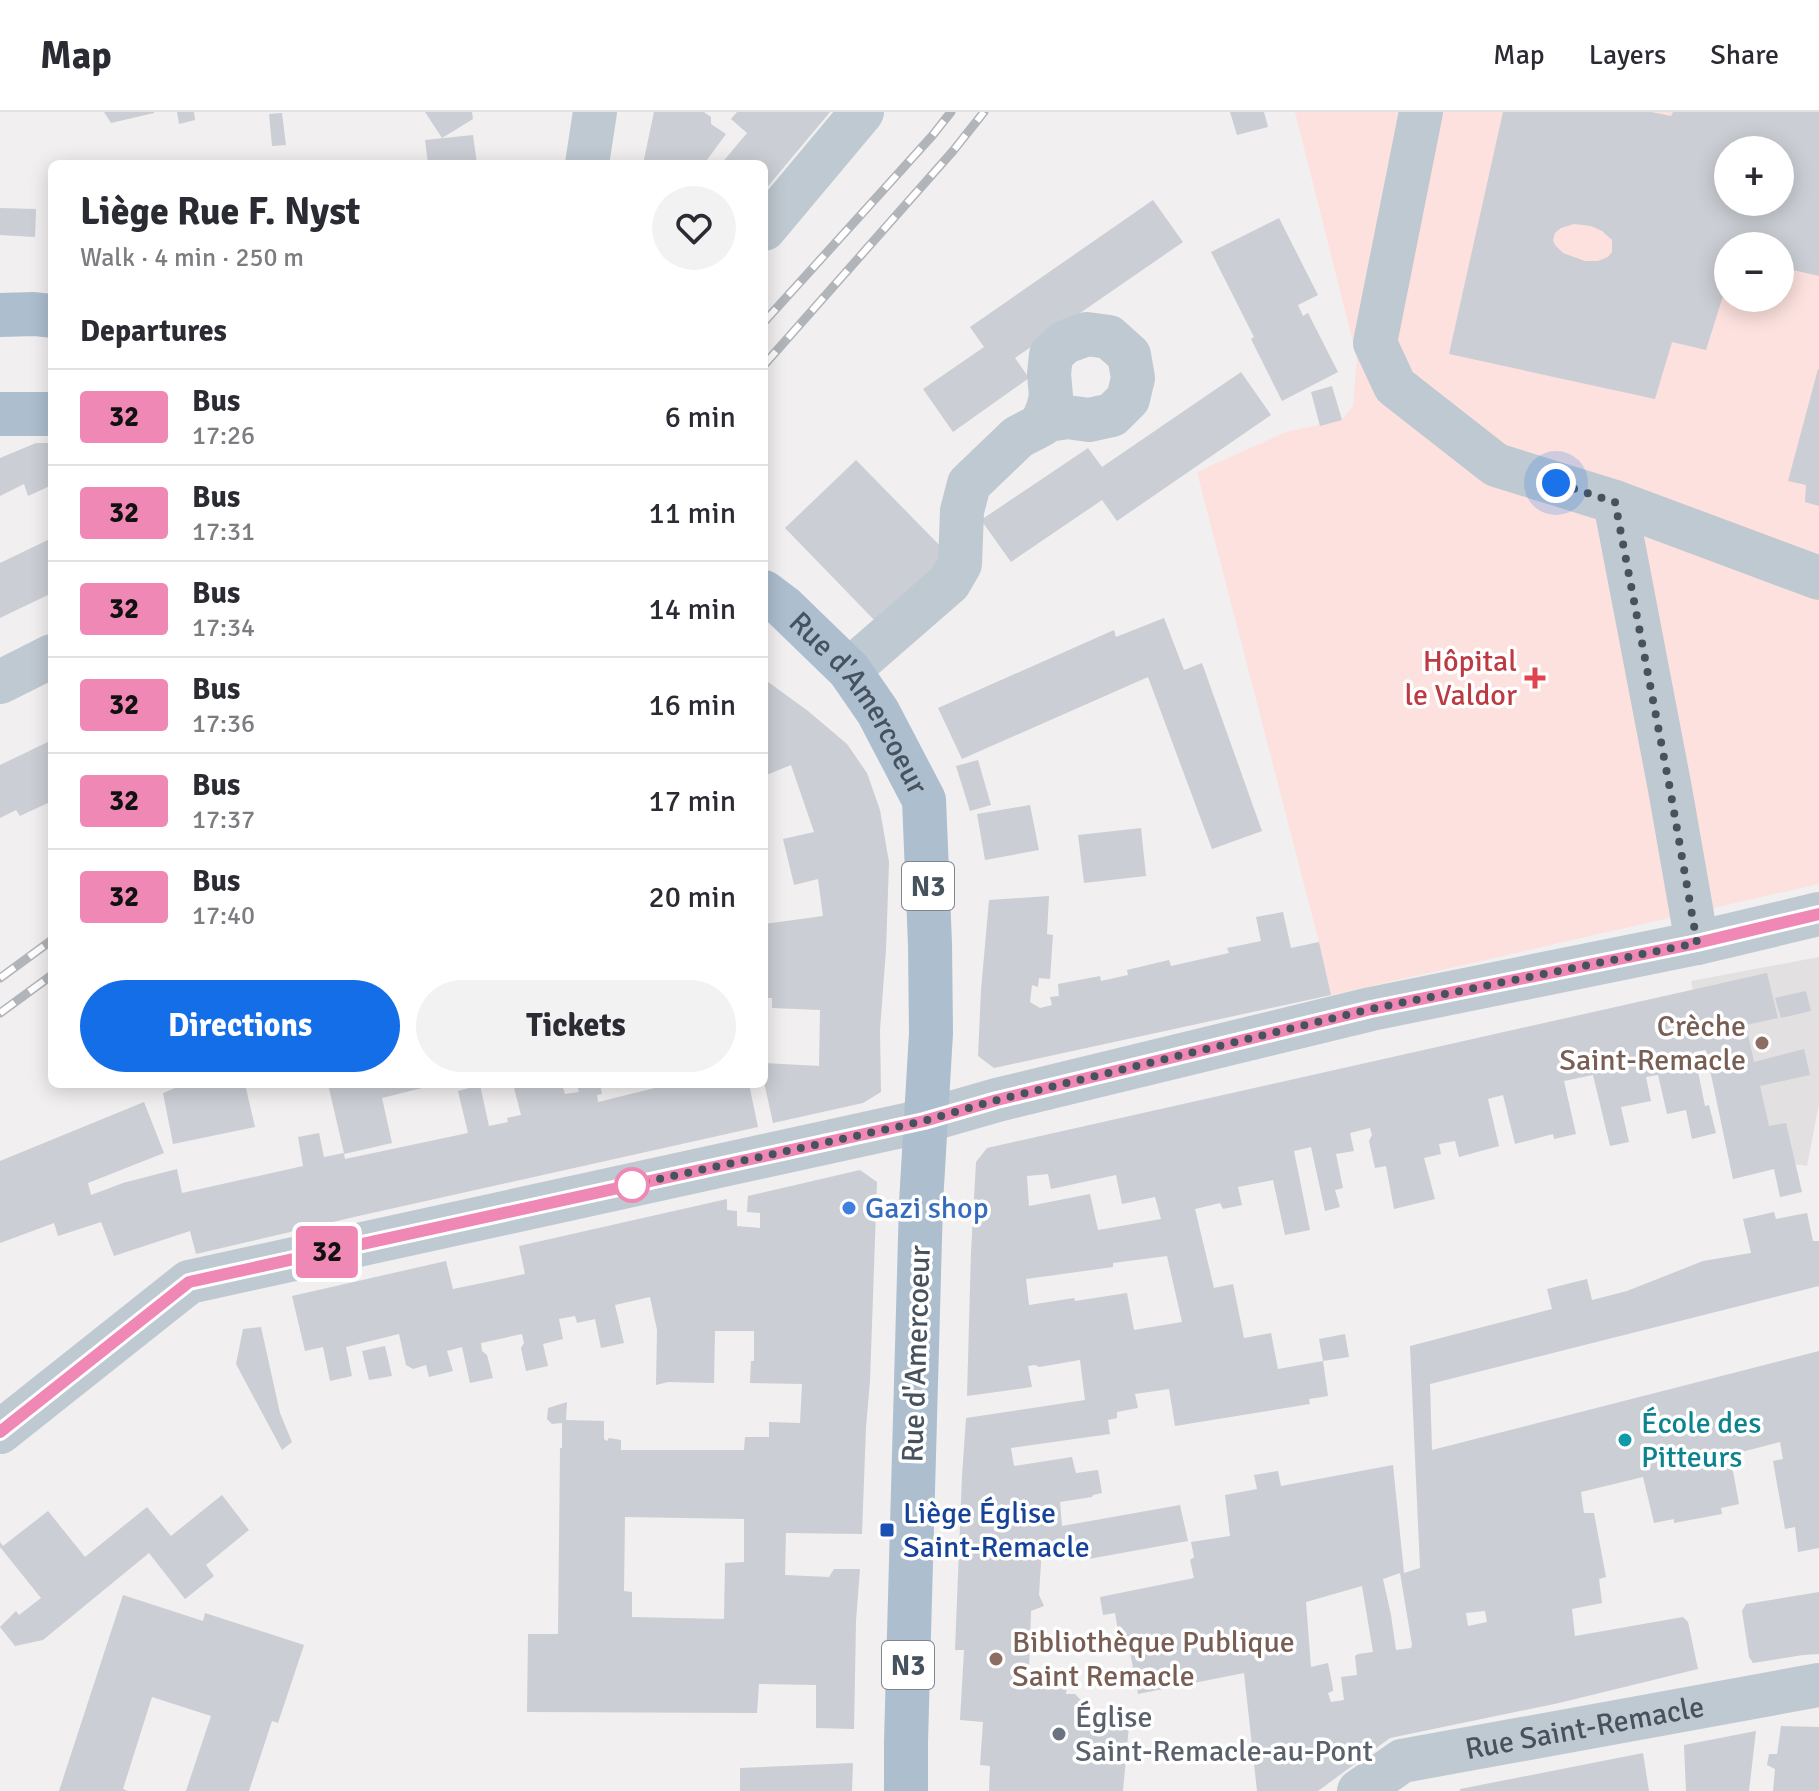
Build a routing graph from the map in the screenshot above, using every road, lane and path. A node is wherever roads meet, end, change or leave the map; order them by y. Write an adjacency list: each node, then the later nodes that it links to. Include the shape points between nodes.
1 (595, 112): 4 (street)
2 (862, 112): 5 (street)
3 (1421, 112): 11 (street, via 1375,343 1395,386 1496,465)
4 (588, 160)
5 (768, 224)
6 (0, 315): 7 (main road)
7 (48, 316)
8 (0, 414): 9 (main road)
9 (48, 414)
10 (1041, 425): 15 (street, via 1018,437 969,484 960,564 949,583)
11 (1615, 502): 12 (street); 18 (street)
12 (1819, 578)
13 (768, 595): 15 (main road, Rue d'Amercoeur / N3)
14 (48, 658): 16 (street)
15 (849, 670): 19 (main road, Rue d'Amercoeur / N3, via 878,712 924,800 931,1033)
16 (0, 682)
17 (1819, 914): 18 (street)
18 (1697, 943): 19 (street, via 1371,1009)
19 (924, 1121): 20 (street, via 189,1282); 22 (main road, Rue d'Amercoeur / N3)
20 (0, 1432)
21 (1819, 1685): 23 (street, Rue Saint-Remacle, via 1402,1761)
22 (906, 1791)
23 (1359, 1791)

